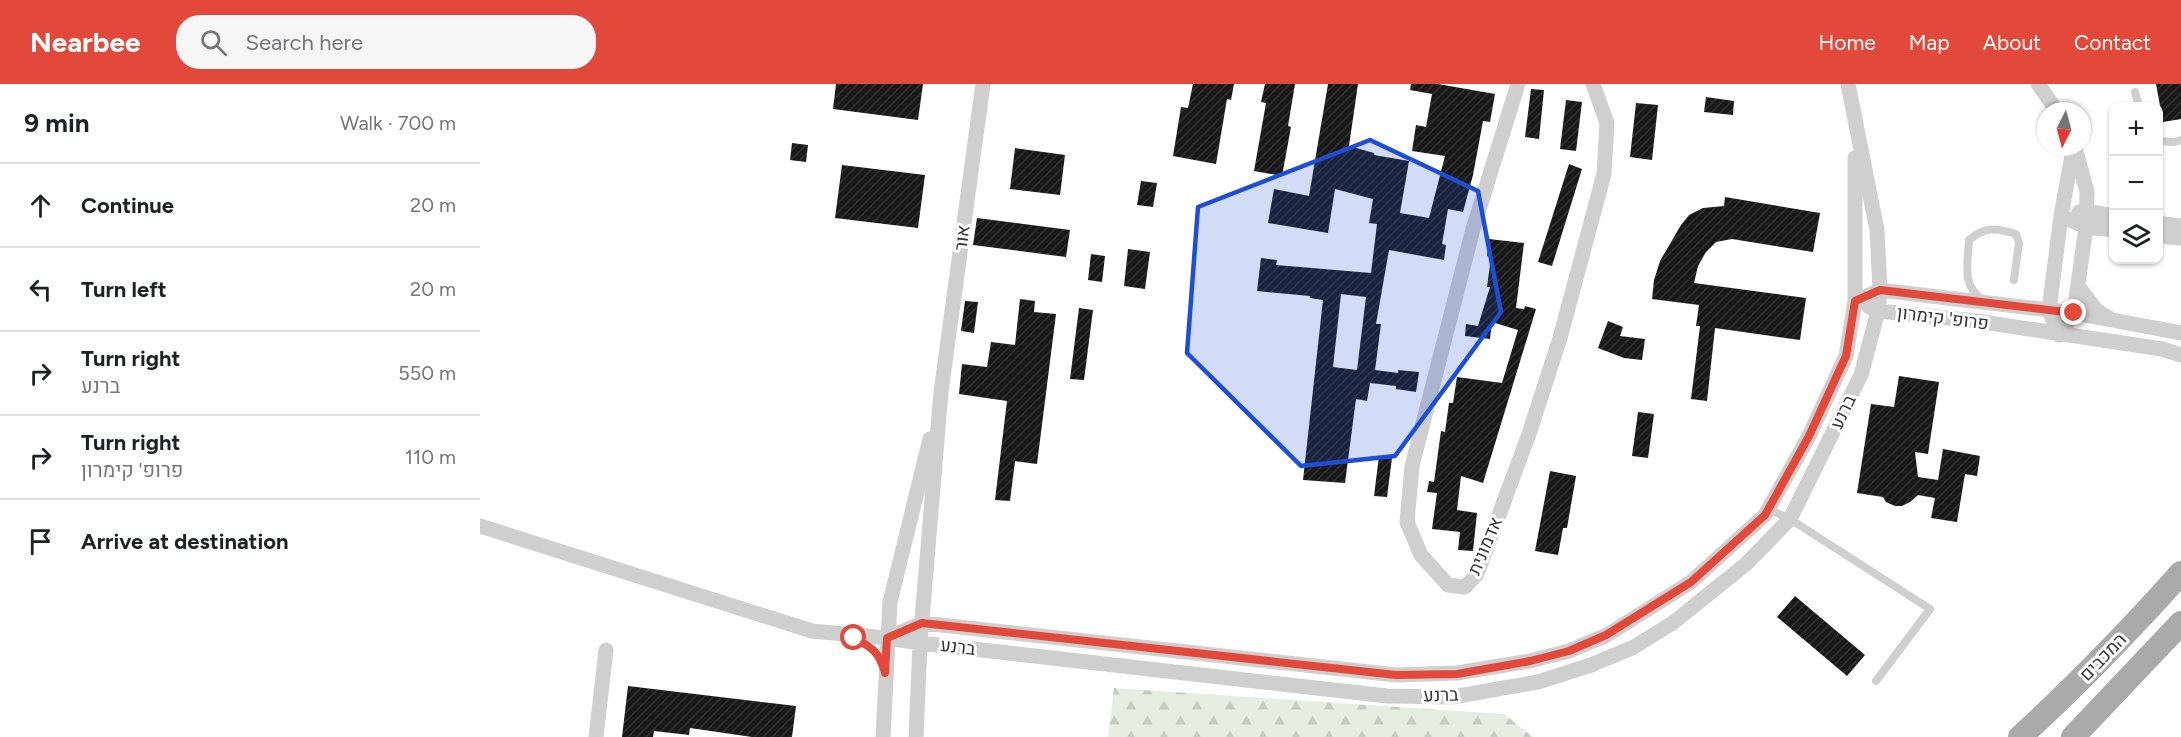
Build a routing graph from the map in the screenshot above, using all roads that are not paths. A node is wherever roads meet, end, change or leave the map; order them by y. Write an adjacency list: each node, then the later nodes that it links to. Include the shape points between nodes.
1 (983, 84): 35 (street, אור)
2 (1518, 84): 3 (street, אדמונית, via 1473,229 1412,466 1407,522 1421,555 1448,585 1465,587 1477,574 1560,338 1604,174 1607,123)
3 (1593, 84)
4 (1848, 84): 9 (street, ברנע)
5 (2038, 84): 7 (street)
6 (2135, 92): 8 (lane)
7 (2051, 102)
8 (2138, 102)
9 (1853, 110): 25 (street, ברנע, via 1877,230); 26 (street, ברנע)
10 (2181, 140): 11 (lane)
11 (2163, 141)
12 (2072, 156): 16 (street)
13 (2077, 156): 14 (street, via 2087,192)
14 (2086, 211): 15 (street); 16 (street); 19 (street)
15 (2109, 215)
16 (2061, 216): 19 (street); 28 (street)
17 (2163, 224): 18 (street)
18 (2181, 226)
19 (2086, 227): 20 (street); 24 (street)
20 (2109, 229)
21 (2163, 236): 22 (street)
22 (2181, 238)
23 (2014, 280): 27 (lane, via 2019,243 2016,234 2000,229 1979,231 1969,240 1967,281 1975,294)
24 (2078, 286): 30 (street); 31 (street, via 2097,311)
25 (1880, 290): 26 (street, פרופ' קימרון); 27 (street, פרופ' קימרון); 29 (street, ברנע)
26 (1855, 301): 29 (street, פרופ' קימרון); 36 (street, ברנע, via 1846,356 1809,436)
27 (1988, 303): 28 (street, פרופ' קימרון)
28 (2049, 309): 30 (street, פרופ' קימרון); 33 (street)
29 (1878, 311): 33 (street, פרופ' קימרון); 37 (street, ברנע, via 1861,375)
30 (2074, 313): 31 (street, פרופ' קימרון); 33 (street)
31 (2114, 321): 32 (street, פרופ' קימרון)
32 (2181, 333)
33 (2059, 335): 34 (street, פרופ' קימרון)
34 (2181, 355)
35 (941, 392): 40 (street); 43 (street, via 890,602)
36 (1768, 509): 37 (lane); 46 (street, ברנע, via 1691,582 1606,635 1569,651)
37 (1790, 519): 48 (lane, via 1930,609); 49 (street, ברנע, via 1746,564 1674,622 1634,647 1538,682)
38 (480, 526): 42 (street)
39 (2181, 573): 53 (main road, המכבים, via 2065,696)
40 (922, 623): 43 (street, ברנע); 44 (street); 46 (street, ברנע, via 1396,675)
41 (2181, 623): 54 (main road, המכבים)
42 (812, 631): 43 (street); 47 (street, via 854,638 871,647 880,657)
43 (887, 638): 44 (street, ברנע); 47 (street)
44 (920, 643): 49 (street, ברנע, via 1387,696 1452,697); 52 (street)
45 (606, 650): 50 (street)
46 (1471, 671): 49 (street)
47 (885, 673): 51 (street)
48 (1876, 681)
49 (1476, 693)
50 (596, 737)
51 (883, 737)
52 (916, 737)
53 (2020, 737)
54 (2073, 737)

